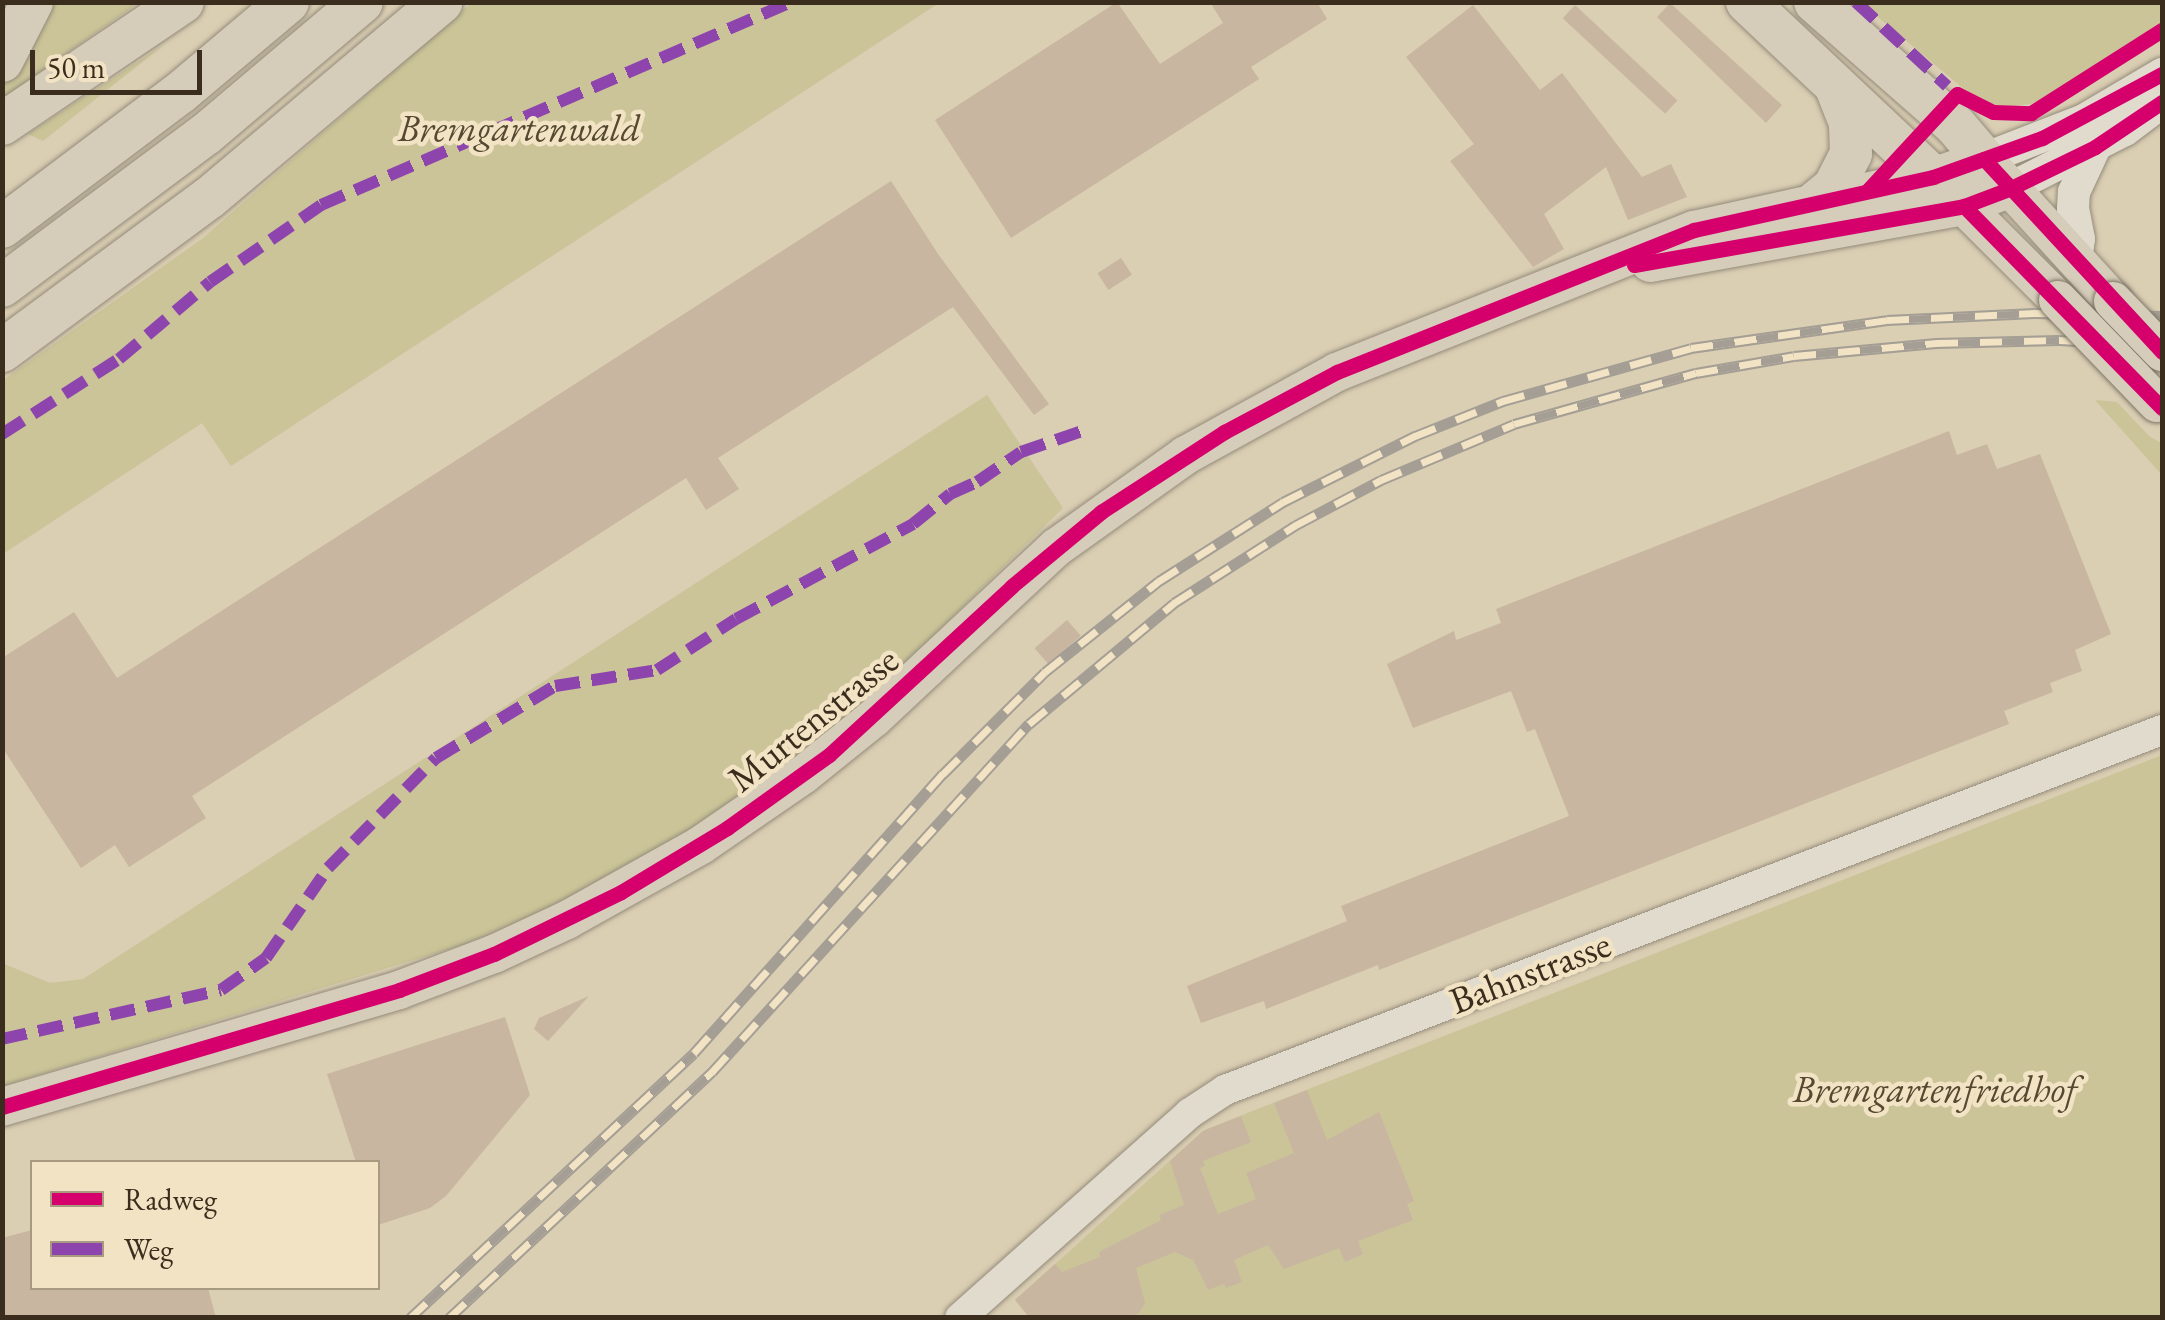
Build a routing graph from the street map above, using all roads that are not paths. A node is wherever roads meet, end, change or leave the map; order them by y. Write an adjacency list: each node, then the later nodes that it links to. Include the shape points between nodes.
1 (32, 2): 8 (highway)
2 (183, 2): 12 (highway)
3 (288, 2): 17 (highway)
4 (362, 2): 20 (highway, via 206,134)
5 (442, 2): 21 (highway, via 221,189)
6 (1748, 2): 10 (highway)
7 (1815, 2): 14 (highway, via 1954,125)
8 (2, 61)
9 (2162, 74): 14 (main road)
10 (1834, 80): 15 (highway); 16 (highway, via 1850,123 1851,154 1844,173)
11 (2162, 102): 13 (main road)
12 (12, 119)
13 (2095, 147): 14 (main road); 18 (main road, via 2074,192)
14 (1996, 174): 15 (main road, Murtenstrasse); 18 (main road)
15 (1948, 191): 16 (main road, Murtenstrasse); 19 (main road, Murtenstrasse, via 1698,256); 23 (main road, bridge)
16 (1817, 201): 19 (main road, Murtenstrasse, via 1694,230)
17 (2, 227)
18 (2076, 262): 22 (main road, bridge)
19 (1604, 270): 25 (main road, Murtenstrasse, via 1337,372 1186,455 1056,547 874,718 803,775 701,845 579,914 399,990)
20 (2, 286)
21 (2, 351)
22 (2162, 352)
23 (2160, 406)
24 (2162, 730): 26 (street, Bahnstrasse, via 1225,1090 1190,1113)
25 (2, 1107)
26 (960, 1318)

